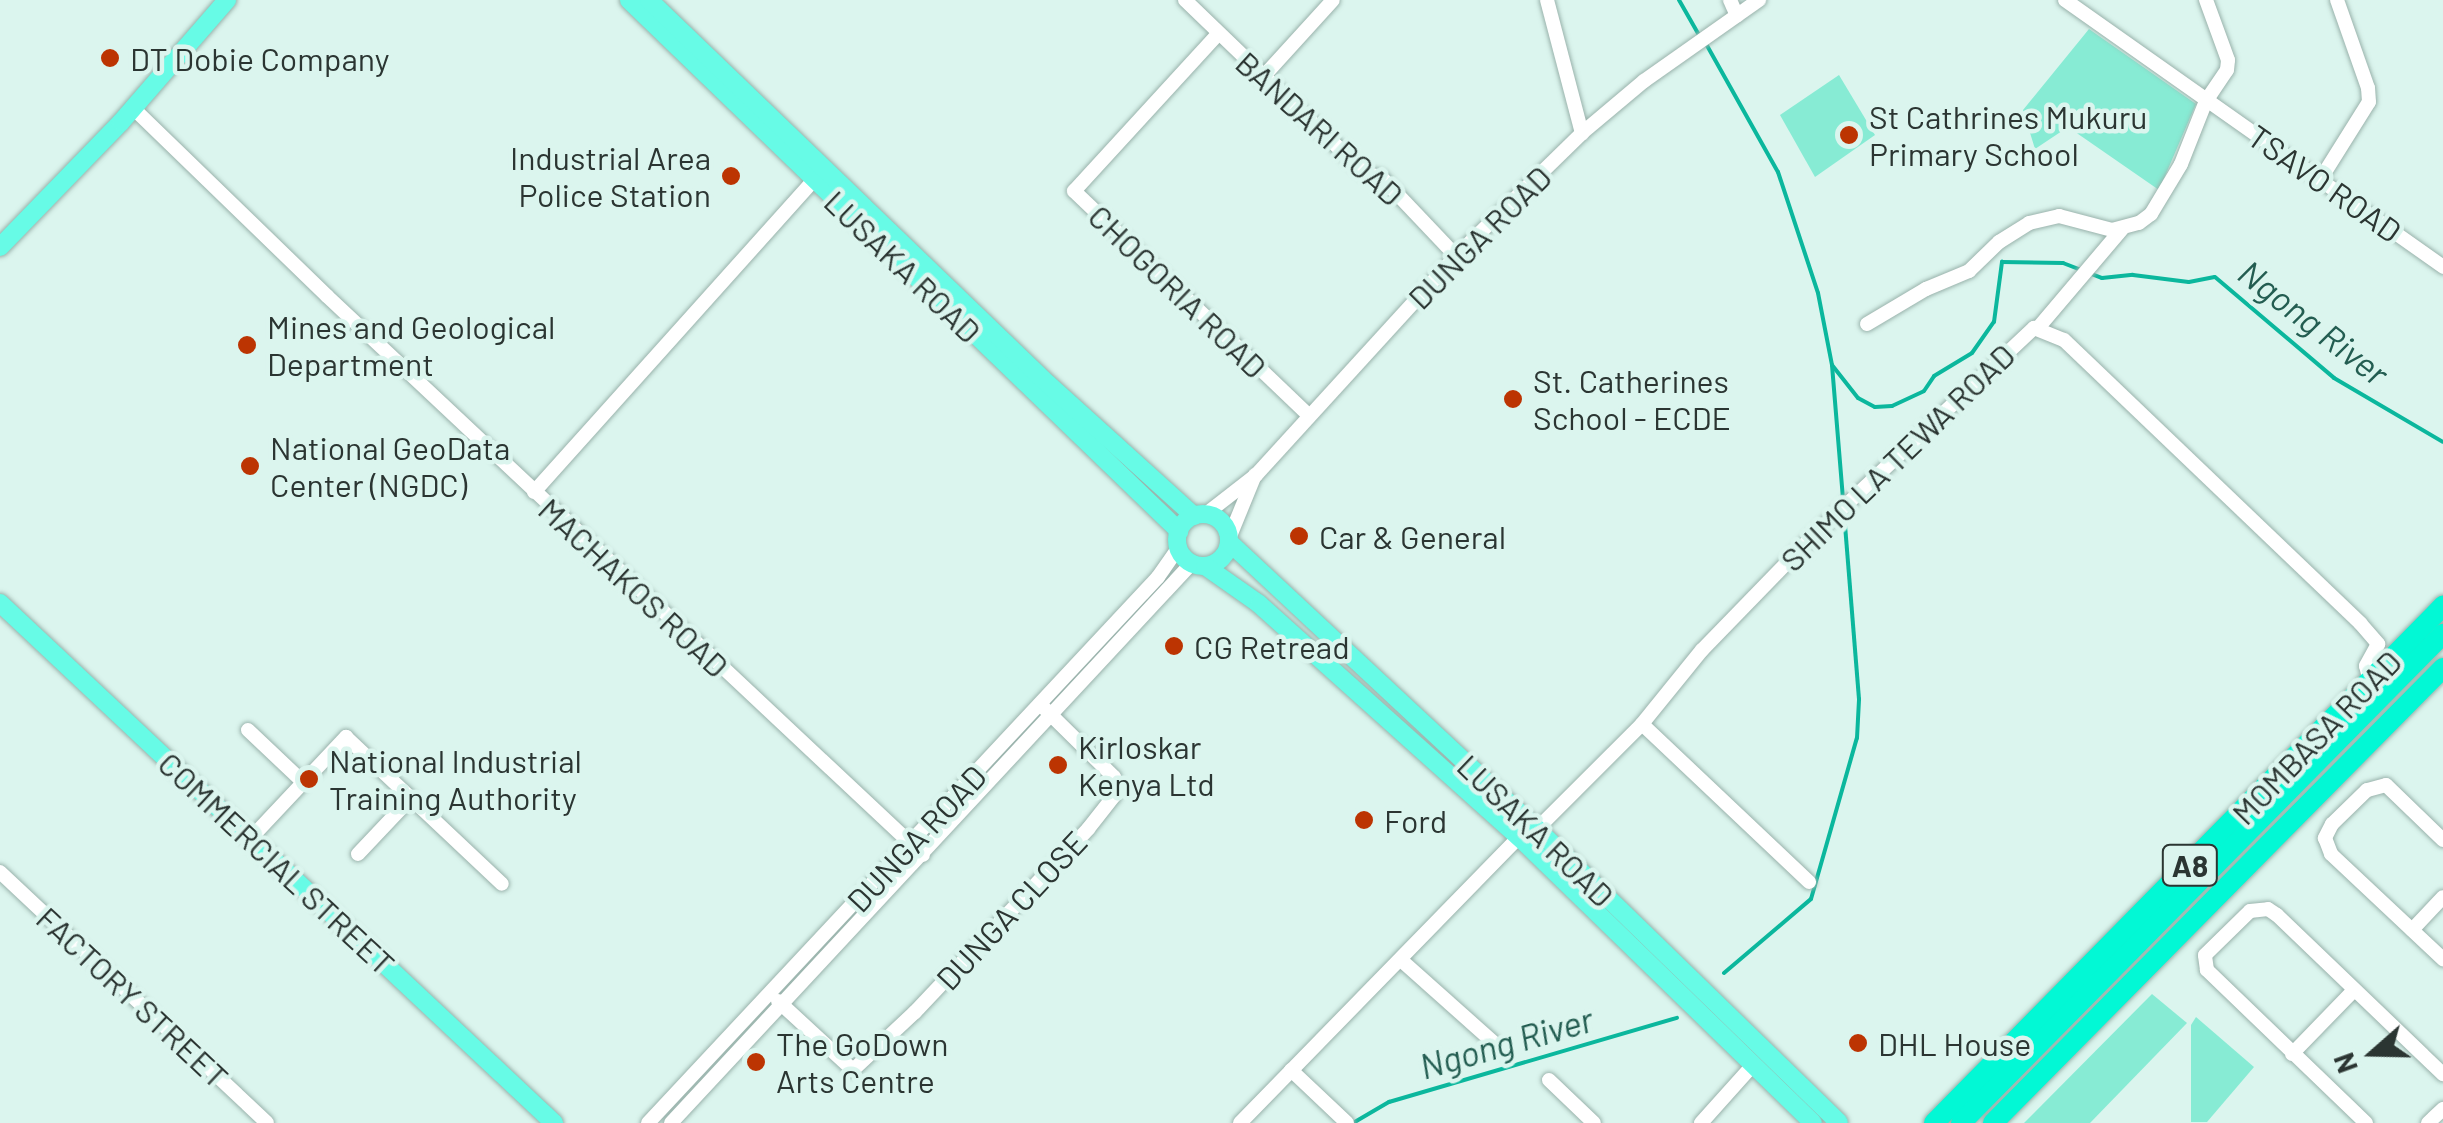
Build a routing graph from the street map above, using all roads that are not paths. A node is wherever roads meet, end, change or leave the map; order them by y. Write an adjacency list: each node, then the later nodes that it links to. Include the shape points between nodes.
1 (227, 0): 16 (main road)
2 (629, 0): 18 (main road, LUSAKA ROAD)
3 (648, 0): 29 (main road, LUSAKA ROAD, via 1034,371)
4 (1185, 0): 13 (street, BANDARI ROAD)
5 (1333, 0): 14 (street)
6 (1547, 0): 17 (street)
7 (1730, 0): 12 (street)
8 (1758, 0): 12 (street, DUNGA ROAD)
9 (2065, 0): 15 (street, TSAVO ROAD)
10 (2206, 0): 15 (street, via 2228,66)
11 (2338, 0): 19 (street, via 2369,102)
12 (1736, 16): 17 (street, DUNGA ROAD)
13 (1218, 34): 14 (street, BANDARI ROAD); 26 (street, CHOGORIA ROAD, via 1074,191)
14 (1262, 78): 22 (street, BANDARI ROAD, via 1367,174 1380,177)
15 (2206, 100): 19 (street, TSAVO ROAD); 20 (street, via 2162,203)
16 (132, 107): 21 (main road); 28 (street, MACHAKOS ROAD)
17 (1582, 133): 22 (street, DUNGA ROAD)
18 (814, 180): 28 (street); 30 (main road, LUSAKA ROAD)
19 (2320, 180): 23 (street, TSAVO ROAD)
20 (2122, 228): 24 (street, via 2059,216 2029,222 1969,271); 25 (street)
21 (0, 247)
22 (1456, 256): 26 (street, DUNGA ROAD)
23 (2443, 266)
24 (1867, 324)
25 (2038, 328): 38 (street, SHIMO LA TEWA ROAD, via 2064,340 2360,623 2378,644 2366,666); 40 (street, SHIMO LA TEWA ROAD, via 1812,537 1702,650)
26 (1307, 414): 27 (street, DUNGA ROAD)
27 (1256, 475): 29 (street, DUNGA ROAD); 31 (street, DUNGA ROAD)
28 (534, 492): 47 (street, MACHAKOS ROAD)
29 (1200, 515): 30 (main road); 31 (main road, via 1222,521)
30 (1179, 539): 32 (main road); 39 (street, DUNGA ROAD, via 1158,577)
31 (1229, 539): 32 (main road, via 1221,560); 44 (main road, LUSAKA ROAD)
32 (1199, 565): 39 (street, DUNGA ROAD); 44 (main road, LUSAKA ROAD, via 1259,604)
33 (0, 603): 45 (main road, COMMERCIAL STREET)
34 (2443, 606): 38 (highway, MOMBASA ROAD / A8)
35 (2443, 634): 77 (highway)
36 (2443, 654): 78 (highway)
37 (2443, 668): 79 (highway, MOMBASA ROAD / A8)
38 (2370, 681): 76 (highway, MOMBASA ROAD / A8)
39 (1045, 709): 47 (street, DUNGA ROAD); 49 (street, DUNGA ROAD); 58 (street, DUNGA CLOSE, via 1114,777 1114,796 1088,828 853,1070)
40 (1642, 724): 44 (street, SHIMO LA TEWA ROAD); 51 (street)
41 (248, 730): 42 (street)
42 (303, 782): 43 (street, via 346,737); 45 (street)
43 (411, 798): 48 (street); 52 (street)
44 (1528, 833): 56 (street); 61 (main road, LUSAKA ROAD); 75 (main road, LUSAKA ROAD)
45 (250, 838): 67 (main road, COMMERCIAL STREET)
46 (2443, 840): 54 (street, via 2386,785 2368,790 2325,838 2331,854)
47 (911, 844): 49 (street, MACHAKOS ROAD); 58 (street, DUNGA ROAD)
48 (358, 854)
49 (923, 855): 58 (street, DUNGA ROAD)
50 (0, 872): 66 (street, FACTORY STREET)
51 (1809, 882)
52 (502, 884)
53 (2443, 897): 54 (street)
54 (2412, 930): 55 (street)
55 (2443, 958)
56 (1402, 960): 59 (street); 62 (street)
57 (2354, 990): 60 (street); 60 (street, via 2268,910 2250,911 2234,924 2205,955 2207,970); 63 (street)
58 (776, 999): 68 (street, DUNGA ROAD); 69 (street, DUNGA ROAD)
59 (1502, 1050)
60 (2292, 1054): 80 (street)
61 (1754, 1064): 73 (street); 74 (main road, LUSAKA ROAD)
62 (1291, 1070): 70 (street); 71 (street)
63 (2443, 1074)
64 (1549, 1080): 72 (street)
65 (2443, 1108): 81 (street)
66 (267, 1123)
67 (554, 1123)
68 (648, 1123)
69 (671, 1123)
70 (1240, 1123)
71 (1347, 1123)
72 (1594, 1123)
73 (1701, 1123)
74 (1813, 1123)
75 (1839, 1123)
76 (1934, 1123)
77 (1961, 1123)
78 (1978, 1123)
79 (1993, 1123)
80 (2366, 1123)
81 (2428, 1123)

